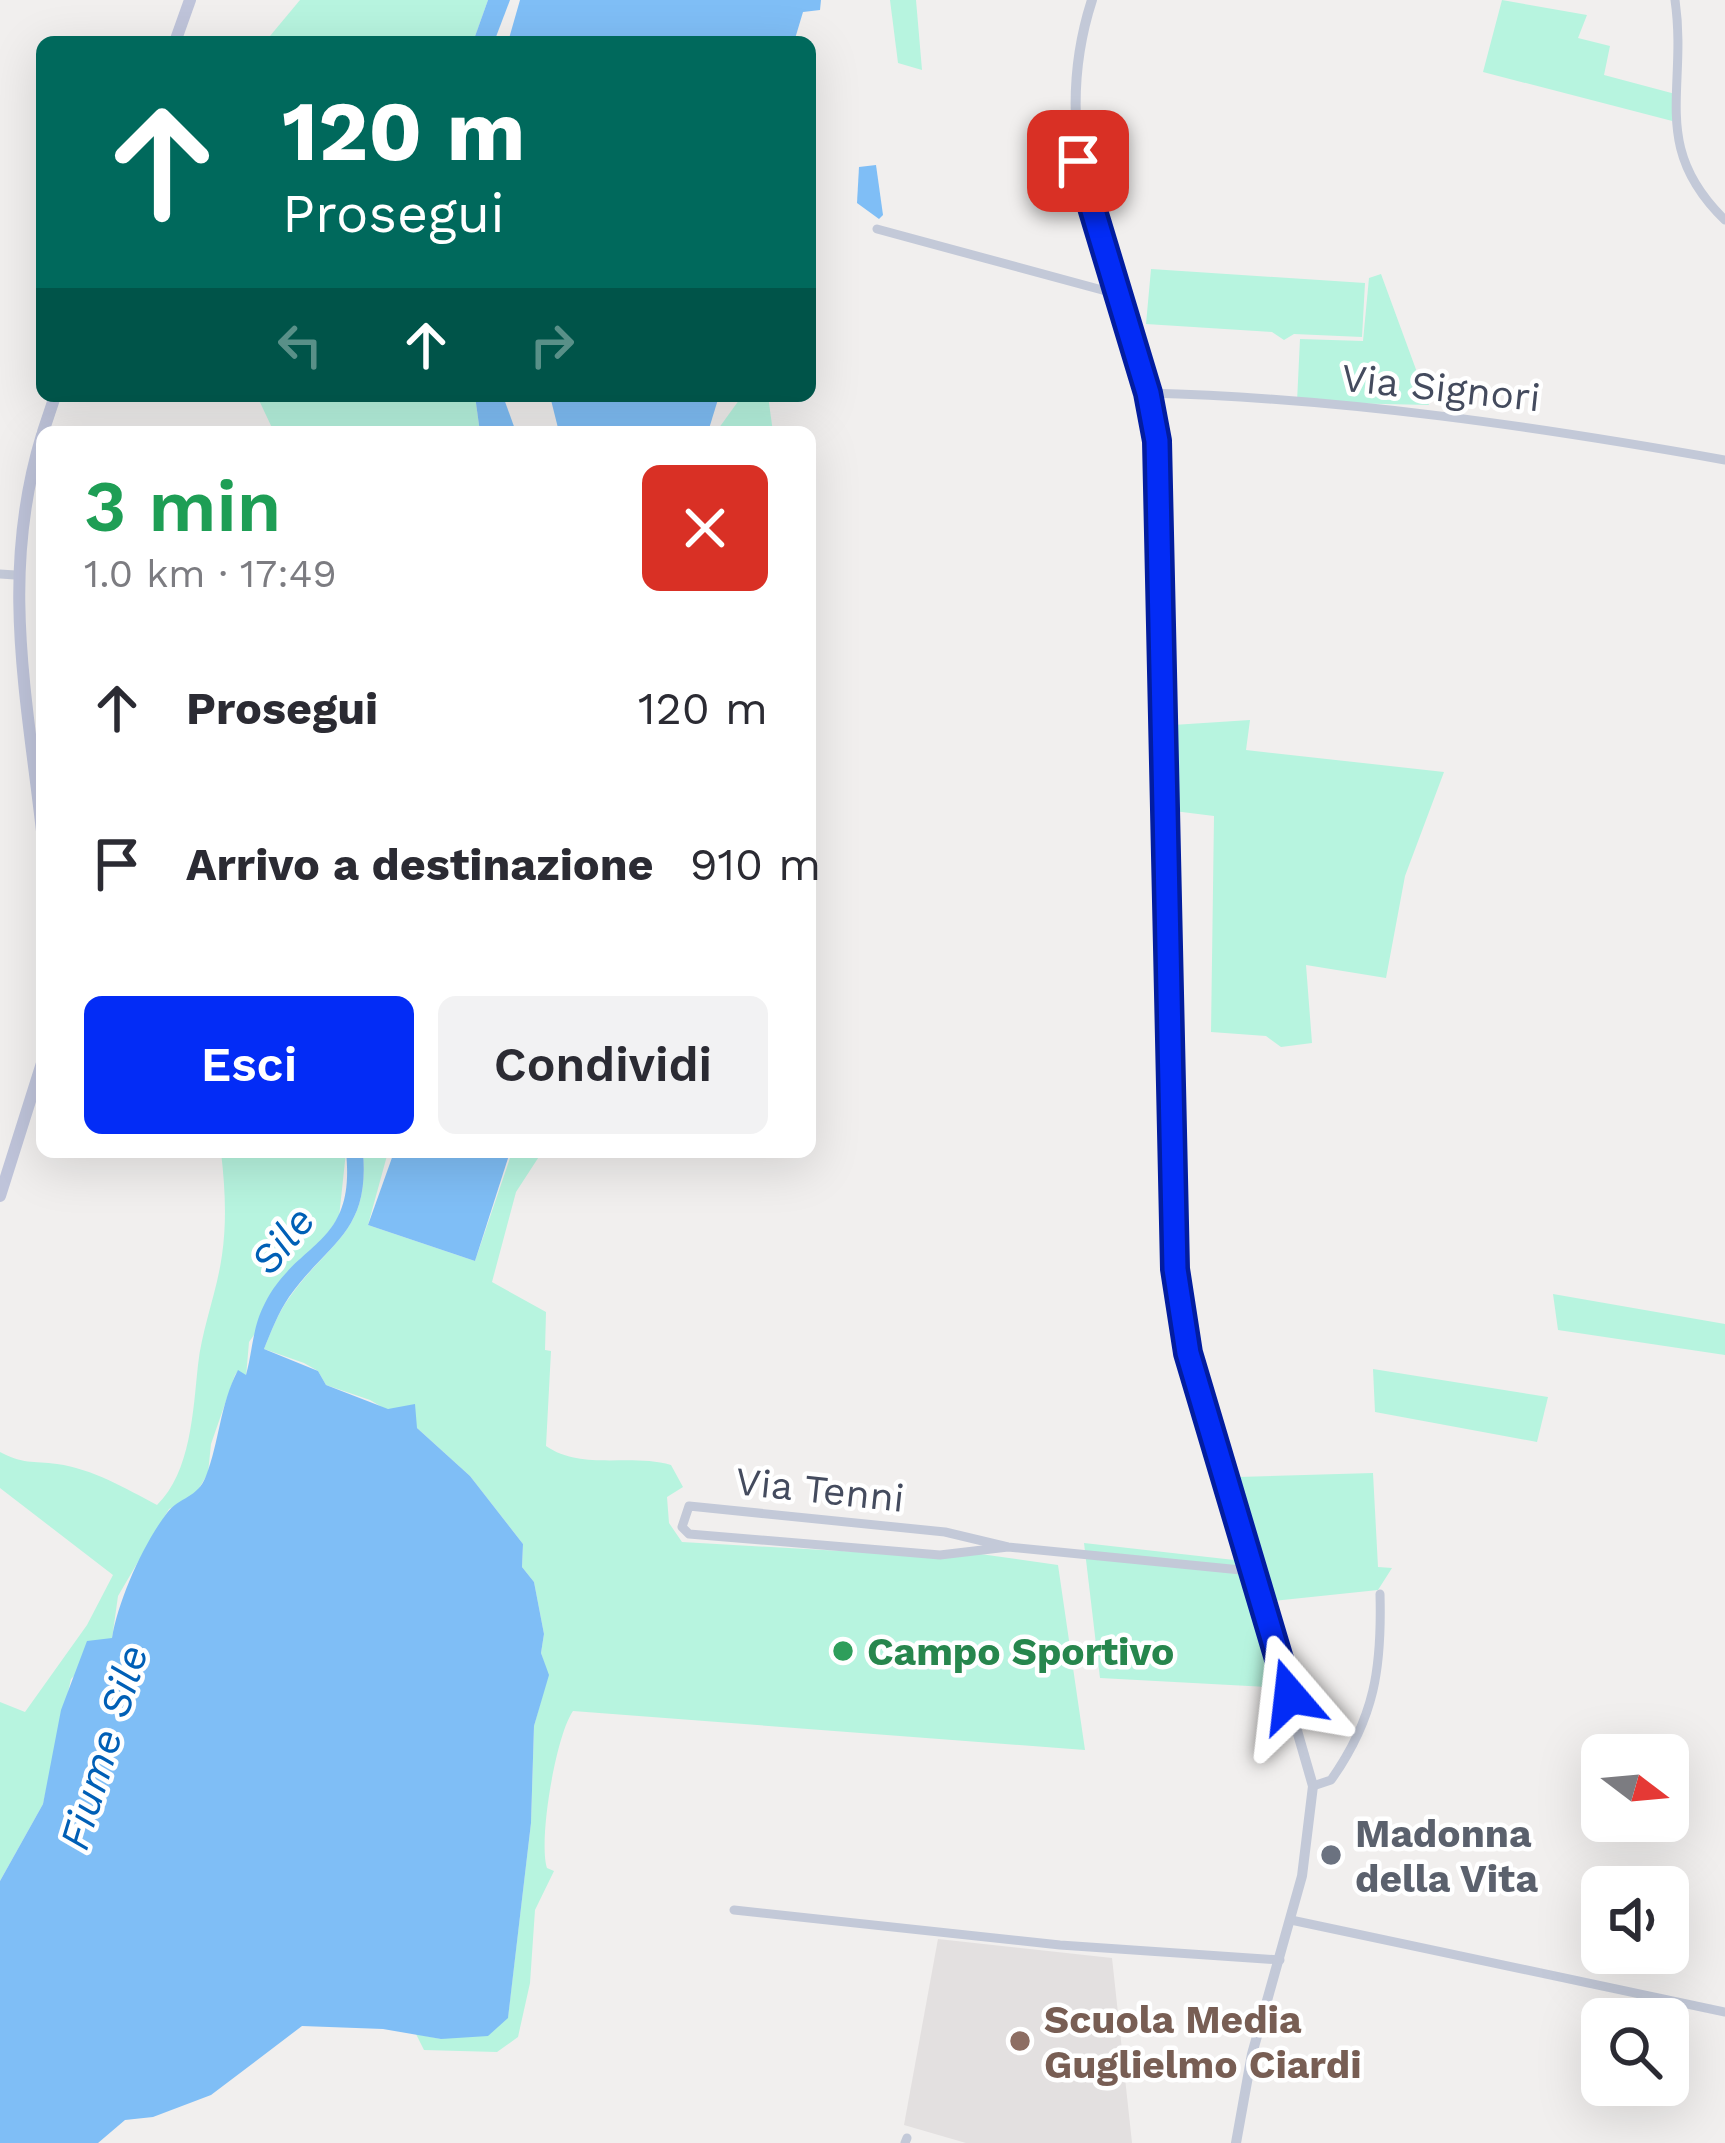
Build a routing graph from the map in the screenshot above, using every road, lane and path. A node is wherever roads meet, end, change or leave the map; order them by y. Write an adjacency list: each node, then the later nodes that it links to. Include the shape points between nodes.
1 (190, 0): 4 (main road)
2 (1092, 0): 7 (street, via 1071,110 1091,220)
3 (1675, 0): 5 (street, via 1677,148 1695,190)
4 (178, 36)
5 (1725, 220)
6 (878, 230): 7 (street)
7 (1117, 294): 8 (street)
8 (1148, 393): 10 (street, Via Signori, via 1546,428); 18 (street, via 1162,540 1175,1269 1188,1353)
9 (36, 454): 11 (main road)
10 (1725, 460)
11 (7, 575): 12 (main road)
12 (36, 788)
13 (36, 1082): 14 (main road)
14 (0, 1196)
15 (961, 1536): 16 (street, Via Tenni); 17 (street); 17 (street, Via Tenni, via 689,1506 683,1514 689,1534)
16 (1008, 1547): 17 (street, Via Tenni); 18 (street, Via Tenni)
17 (959, 1553)
18 (1251, 1571): 20 (street)
19 (1380, 1594): 20 (street, via 1382,1662 1359,1733 1331,1780)
20 (1313, 1786): 22 (street)
21 (734, 1910): 23 (street)
22 (1291, 1920): 23 (street); 24 (street)
23 (1280, 1960): 25 (street)
24 (1725, 2012)
25 (1236, 2143)

